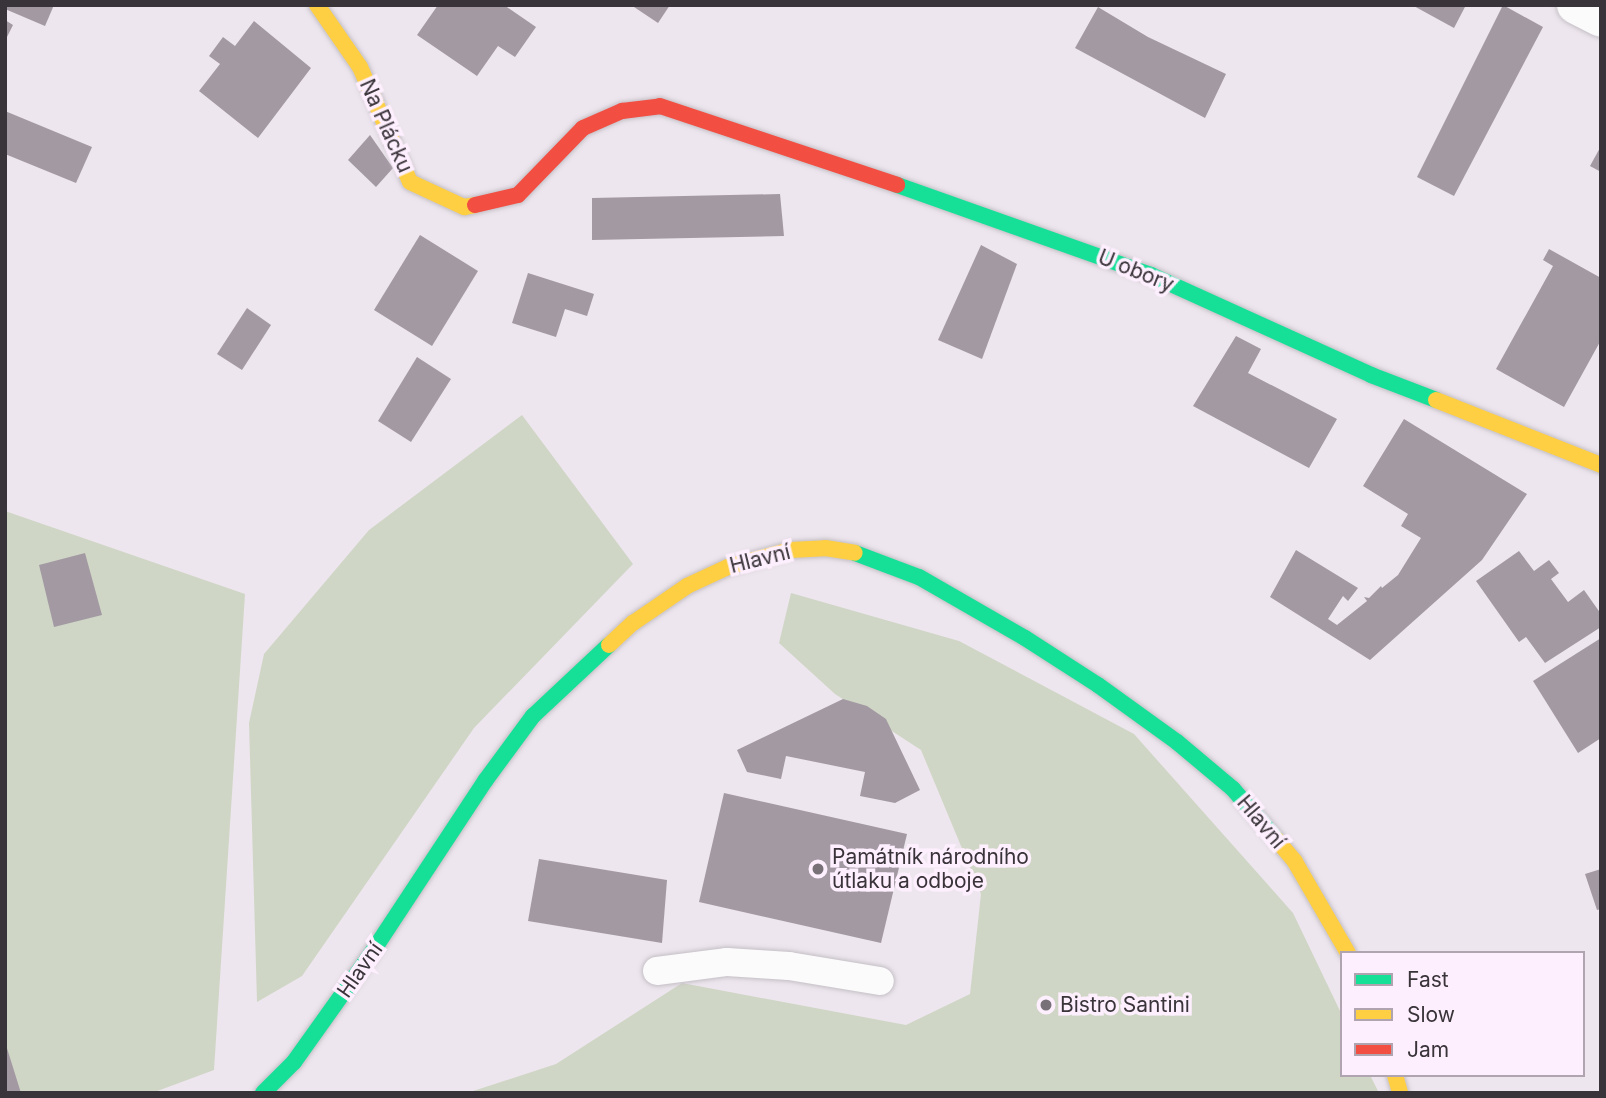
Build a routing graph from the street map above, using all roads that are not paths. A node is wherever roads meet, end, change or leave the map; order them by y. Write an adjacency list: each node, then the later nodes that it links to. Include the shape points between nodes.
1 (317, 5): 4 (street, Na Plácku, via 360,67 410,182 464,206 518,195 583,128 622,111)
2 (1576, 5): 3 (street)
3 (1601, 18)
4 (660, 106): 5 (street, U obory, via 1034,231 1151,275 1371,375)
5 (1601, 465)
6 (1347, 951): 9 (street, Hlavní, via 1313,889 1258,816 1224,782 1143,718 1025,638 919,578 860,554 825,548 790,550 728,567 687,586 634,623 533,716 294,1062)
7 (657, 971): 8 (lane, via 727,962 789,966)
8 (880, 981)
9 (262, 1093)

